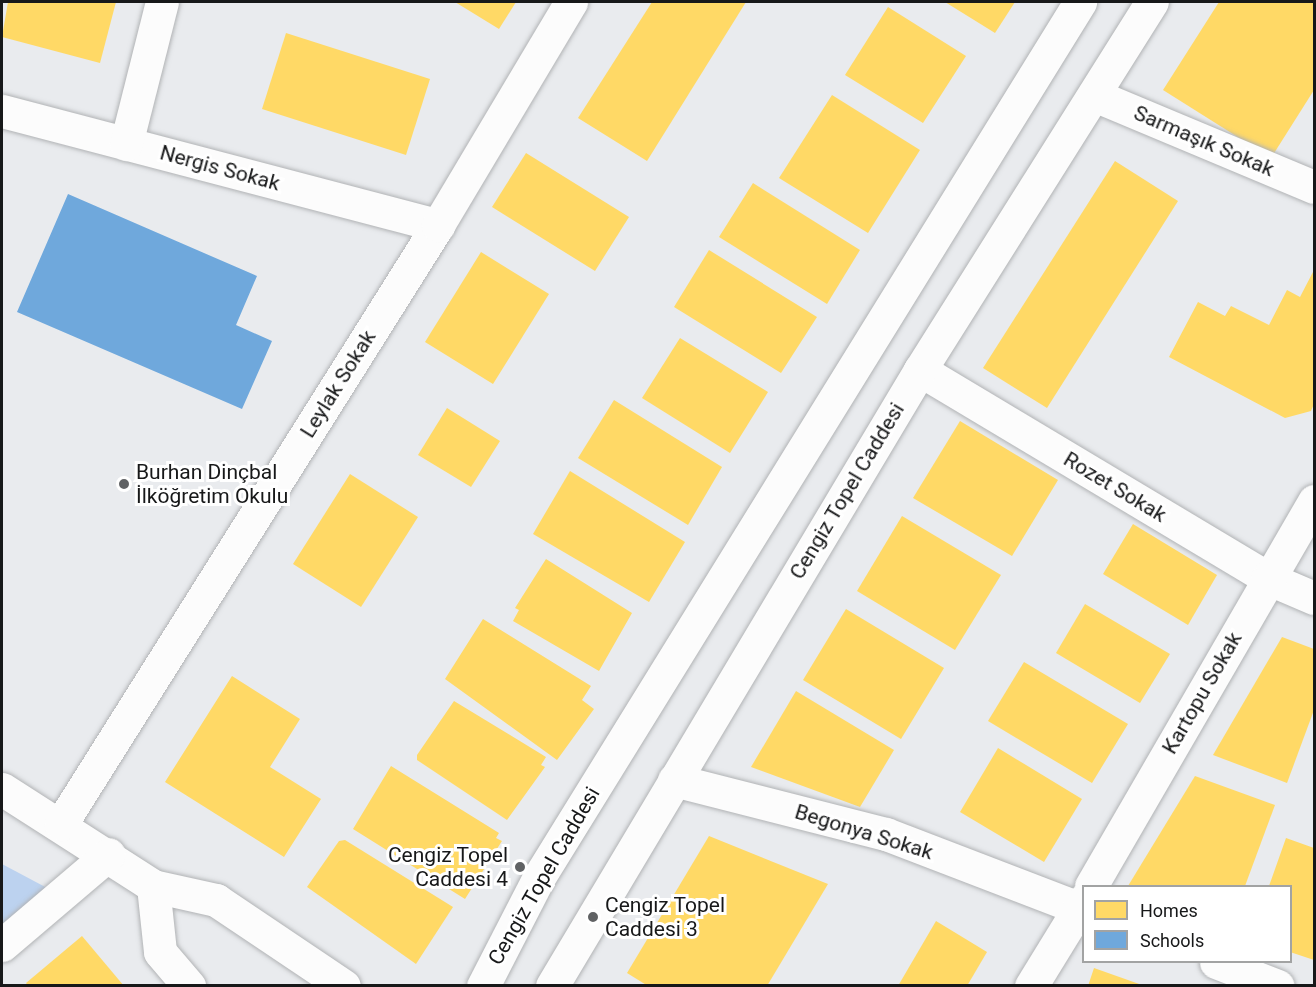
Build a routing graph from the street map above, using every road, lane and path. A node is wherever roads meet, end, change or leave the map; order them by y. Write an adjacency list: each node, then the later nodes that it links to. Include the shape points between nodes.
1 (162, 2): 7 (street)
2 (571, 2): 9 (street, Leylak Sokak)
3 (1080, 2): 26 (street, Cengiz Topel Caddesi, via 539,877)
4 (1152, 2): 5 (street, Cengiz Topel Caddesi)
5 (1094, 95): 8 (street, Sarmaşık Sokak); 10 (street, Cengiz Topel Caddesi)
6 (2, 111): 7 (street, Nergis Sokak)
7 (126, 144): 9 (street, Nergis Sokak)
8 (1314, 188)
9 (438, 225): 16 (street, Leylak Sokak)
10 (920, 370): 12 (street, Rozet Sokak); 14 (street, Cengiz Topel Caddesi)
11 (1314, 501): 12 (street, Kartopu Sokak)
12 (1267, 578): 13 (street, Rozet Sokak); 18 (street, Kartopu Sokak)
13 (1314, 598)
14 (674, 780): 20 (street, Begonya Sokak, via 886,834); 27 (street, Cengiz Topel Caddesi)
15 (2, 789): 16 (street)
16 (62, 824): 17 (street)
17 (109, 854): 19 (street); 22 (street)
18 (1093, 885)
19 (153, 886): 24 (street, via 160,952); 25 (street, via 216,900)
20 (1082, 900)
21 (1082, 904): 28 (street, Kartopu Sokak)
22 (2, 945)
23 (1219, 963): 29 (street)
24 (189, 986)
25 (344, 986)
26 (483, 986)
27 (552, 986)
28 (1031, 986)
29 (1278, 986)

